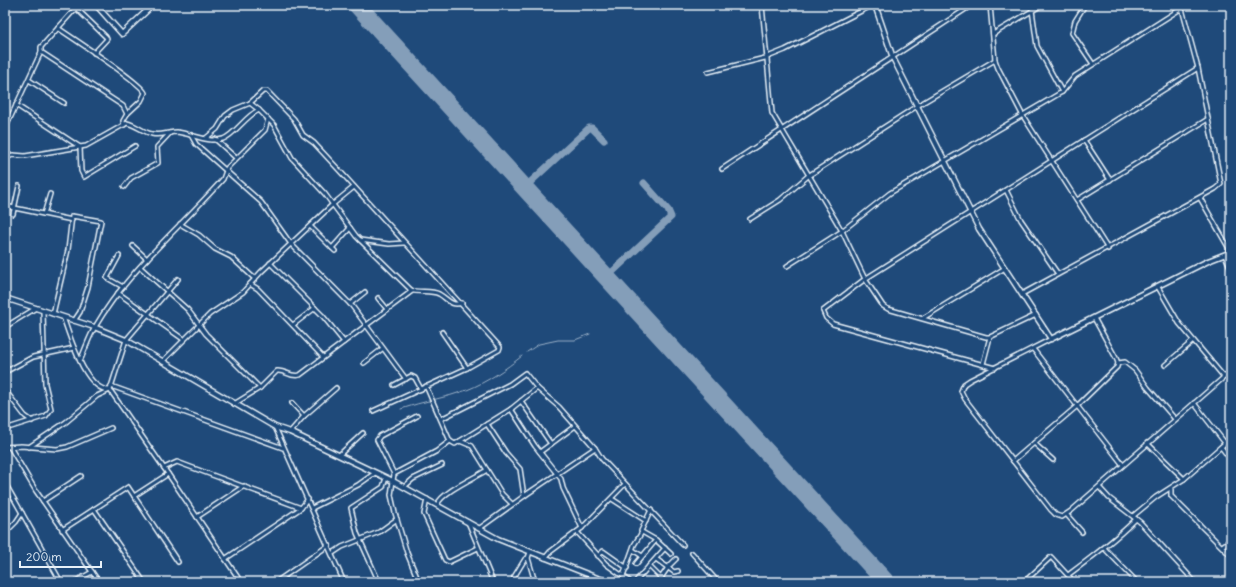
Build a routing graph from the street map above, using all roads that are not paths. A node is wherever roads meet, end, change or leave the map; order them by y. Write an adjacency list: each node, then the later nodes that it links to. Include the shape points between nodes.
1 (96, 5): 2 (main road, via 122,34)
2 (153, 5)
3 (762, 5): 15 (street)
4 (874, 5): 15 (street); 16 (main road)
5 (972, 5): 16 (street)
6 (990, 5): 12 (street)
7 (1042, 5): 10 (street)
8 (1085, 5): 18 (street, via 1075,21 1072,33)
9 (1182, 7): 18 (street); 19 (street)
10 (1032, 10): 12 (street); 22 (street, via 1037,46)
11 (58, 28): 13 (street, via 40,47); 14 (street); 14 (street, via 76,8 107,39)
12 (993, 34): 17 (street)
13 (41, 52): 21 (street); 28 (street, via 123,106)
14 (94, 53): 28 (street, via 145,91 141,101)
15 (765, 58): 20 (street); 34 (street, via 770,107)
16 (893, 58): 26 (main road); 34 (street)
17 (995, 60): 26 (street); 29 (street)
18 (1093, 64): 22 (street, via 1075,76)
19 (1198, 68): 31 (street); 39 (street)
20 (708, 72)
21 (29, 80): 23 (street); 25 (street)
22 (1062, 92): 29 (street)
23 (64, 103)
24 (250, 103): 27 (street); 37 (street, via 225,116 217,129); 52 (street, via 263,91 267,91 294,119 303,135 314,143)
25 (16, 105): 33 (street); 41 (street)
26 (918, 106): 44 (main road); 48 (street)
27 (259, 110): 30 (street); 38 (street, via 250,114 226,137)
28 (127, 114): 32 (street)
29 (1023, 116): 44 (street); 45 (street)
30 (268, 119): 43 (street, via 265,130); 57 (street, via 279,132 292,158)
31 (1208, 119): 49 (street); 55 (street, via 1221,184)
32 (124, 125): 35 (street, via 129,123 152,134); 41 (street, via 93,143)
33 (5, 128)
34 (781, 130): 46 (street); 48 (street)
35 (170, 133): 36 (street); 51 (street, via 157,147 158,163 131,178)
36 (191, 135): 37 (street); 47 (street, via 196,144)
37 (206, 138): 38 (street)
38 (216, 140): 43 (street)
39 (1084, 140): 45 (street); 49 (street)
40 (135, 146): 41 (street, via 84,177 81,171)
41 (80, 147): 42 (street)
42 (5, 158)
43 (236, 158): 47 (street)
44 (945, 159): 60 (main road); 68 (street, via 890,193)
45 (1051, 161): 53 (street); 56 (street)
46 (722, 168)
47 (226, 170): 65 (street, via 223,179); 71 (street, via 261,202)
48 (808, 176): 63 (street, via 780,200); 68 (street)
49 (1110, 180): 56 (street)
50 (20, 186): 59 (street)
51 (124, 186)
52 (354, 187): 57 (street); 70 (street)
53 (1006, 190): 60 (street); 85 (street, via 1021,220)
54 (50, 194): 62 (street)
55 (1200, 198): 74 (street); 76 (street)
56 (1077, 200): 74 (street)
57 (332, 205): 66 (street); 67 (street)
58 (5, 206): 59 (street)
59 (14, 207): 61 (street); 62 (street)
60 (971, 212): 83 (main road); 88 (street)
61 (13, 214)
62 (44, 214): 64 (street)
63 (750, 219)
64 (72, 220): 105 (street); 111 (street, via 74,216 101,221 86,294)
65 (180, 224): 79 (street); 87 (street, via 231,257)
66 (310, 226): 71 (street); 73 (street)
67 (350, 228): 69 (street); 73 (street)
68 (842, 231): 82 (street); 88 (street)
69 (360, 240): 70 (street, via 388,244); 92 (street)
70 (404, 243): 99 (street)
71 (291, 244): 80 (street); 100 (street)
72 (133, 246): 79 (street)
73 (332, 248): 75 (street)
74 (1108, 249): 85 (street)
75 (335, 251)
76 (1231, 252): 77 (main road)
77 (1224, 255): 84 (street); 90 (main road)
78 (119, 256): 91 (street, via 107,278)
79 (147, 259): 81 (street)
80 (270, 263): 87 (street); 102 (street)
81 (140, 266): 91 (street); 93 (street)
82 (787, 266)
83 (1005, 268): 96 (main road); 109 (street)
84 (1231, 269)
85 (1058, 274): 96 (street)
86 (178, 279): 93 (street)
87 (255, 279): 89 (street)
88 (866, 279): 109 (street, via 888,309); 133 (street, via 823,311 826,318 833,324)
89 (250, 284): 112 (street); 113 (street)
90 (1158, 286): 110 (main road); 122 (street, via 1173,314)
91 (123, 287): 95 (street)
92 (410, 290): 99 (street, via 439,294 450,303); 103 (street, via 412,291)
93 (167, 292): 106 (street); 112 (street, via 188,310)
94 (365, 292): 100 (street)
95 (118, 294): 106 (street); 116 (street)
96 (1022, 294): 107 (main road)
97 (5, 298): 101 (main road)
98 (378, 298): 103 (street)
99 (462, 303): 135 (street, via 500,349)
100 (350, 304): 114 (street)
101 (36, 308): 104 (main road); 115 (street)
102 (315, 308): 113 (street); 123 (street)
103 (387, 309): 114 (street)
104 (43, 311): 105 (main road); 127 (street)
105 (53, 314): 108 (main road)
106 (148, 315): 119 (street); 121 (street)
107 (1036, 315): 118 (street); 120 (main road)
108 (63, 317): 111 (main road); 124 (street)
109 (923, 318): 118 (street)
110 (1094, 318): 120 (main road); 132 (street)
111 (74, 321): 116 (main road)
112 (198, 325): 119 (street); 144 (street)
113 (293, 325): 128 (street)
114 (366, 326): 123 (street); 125 (street)
115 (5, 327)
116 (94, 327): 121 (main road); 129 (street)
117 (442, 332): 135 (street)
118 (990, 337): 133 (street)
119 (183, 339): 130 (street)
120 (1051, 339): 126 (street)
121 (126, 340): 130 (main road); 143 (street)
122 (1193, 341): 134 (street); 139 (street)
123 (344, 342): 128 (street)
124 (74, 348): 127 (street); 129 (street)
125 (382, 349): 131 (street); 140 (street, via 390,355)
126 (1033, 349): 136 (street); 153 (street)
127 (45, 354): 138 (street, via 33,357); 160 (street, via 45,384 51,409 46,416)
128 (323, 357): 144 (street, via 296,377 278,371)
129 (80, 361): 143 (street, via 96,386 105,390)
130 (163, 361): 152 (main road)
131 (364, 363)
132 (1118, 363): 153 (street, via 1114,371); 159 (street, via 1130,364)
133 (983, 364): 136 (street)
134 (1165, 365)
135 (467, 368): 142 (street)
136 (995, 368): 185 (street, via 964,384 962,395)
137 (1231, 371): 139 (street)
138 (5, 372)
139 (1224, 377): 151 (street)
140 (406, 379): 141 (street); 146 (street, via 411,376 415,378)
141 (394, 386)
142 (426, 386): 146 (street); 158 (street)
143 (111, 388): 177 (street); 179 (street); 188 (street)
144 (260, 388): 152 (street)
145 (336, 388): 156 (street)
146 (421, 388): 155 (street)
147 (538, 388): 149 (street); 158 (street, via 525,373 506,386); 162 (street)
148 (5, 390): 160 (street)
149 (521, 402): 154 (street); 174 (street)
150 (292, 403): 156 (street)
151 (1194, 403): 159 (street); 173 (street)
152 (234, 404): 163 (main road)
153 (1076, 407): 171 (street); 187 (street)
154 (511, 409): 161 (street); 181 (street)
155 (373, 411)
156 (304, 416): 166 (street)
157 (417, 416): 192 (street, via 377,440)
158 (441, 419): 169 (street)
159 (1175, 419): 172 (street)
160 (32, 421): 165 (street)
161 (487, 424): 170 (street); 206 (street, via 520,469)
162 (575, 426): 174 (street); 180 (street)
163 (275, 427): 166 (main road); 179 (street)
164 (111, 428): 177 (street, via 67,447)
165 (5, 429)
166 (290, 432): 182 (main road)
167 (363, 433): 182 (street)
168 (1231, 438): 173 (street)
169 (450, 441): 170 (street, via 455,444); 192 (street, via 437,451)
170 (460, 441): 189 (street, via 472,446)
171 (1034, 443): 183 (street); 185 (street)
172 (1147, 443): 187 (street); 196 (street)
173 (1225, 443): 178 (street)
174 (551, 444): 181 (street)
175 (5, 447): 176 (street)
176 (10, 447): 177 (street); 210 (street)
177 (29, 447)
178 (1221, 447): 184 (street); 196 (street)
179 (283, 448): 207 (street)
180 (595, 448): 193 (street); 199 (street)
181 (540, 452): 193 (street)
182 (339, 455): 190 (main road)
183 (1053, 460)
184 (1231, 460)
185 (1013, 462): 218 (street, via 1056,515)
186 (442, 465): 201 (street, via 414,478)
187 (1123, 465): 202 (street)
188 (164, 468): 191 (street); 200 (street, via 177,462)
189 (487, 470): 211 (street, via 502,494); 212 (street, via 439,500)
190 (375, 473): 195 (main road); 214 (street, via 358,485)
191 (168, 474): 205 (street); 220 (street)
192 (394, 474): 197 (street)
193 (557, 474): 206 (street); 226 (street)
194 (81, 476): 210 (street)
195 (386, 478): 197 (main road); 232 (street, via 383,487 351,508)
196 (1184, 479): 204 (street)
197 (393, 481): 201 (main road); 221 (street, via 391,495)
198 (5, 483): 203 (street)
199 (626, 484): 209 (street); 216 (street)
200 (245, 486): 213 (street); 220 (street)
201 (404, 487): 208 (main road)
202 (1099, 487): 218 (street); 219 (street)
203 (6, 488): 217 (street)
204 (1171, 489): 219 (street, via 1156,497); 237 (street, via 1171,496)
205 (134, 496): 215 (street, via 128,487); 254 (street)
206 (524, 496): 211 (street)
207 (308, 499): 213 (street); 214 (street)
208 (427, 499): 212 (main road); 238 (street, via 424,514 445,560 449,562)
209 (612, 499): 224 (street); 226 (street)
210 (43, 501): 227 (street)
211 (512, 504): 225 (street)
212 (437, 505): 223 (main road)
213 (301, 508): 252 (street)
214 (312, 508): 235 (street)
215 (94, 509): 227 (street); 271 (street)
216 (651, 510): 224 (street); 236 (street)
217 (22, 513): 228 (street); 268 (street)
218 (1067, 515): 231 (street)
219 (1133, 516): 222 (street)
220 (198, 517): 252 (street)
221 (397, 519): 232 (street, via 379,532); 276 (street)
222 (1136, 519): 240 (street); 288 (street)
223 (467, 521): 225 (main road); 238 (street)
224 (646, 521): 230 (street)
225 (480, 528): 242 (main road, via 498,539)
226 (582, 528): 229 (street)
227 (62, 530): 260 (street)
228 (5, 532)
229 (577, 532): 246 (street); 250 (street)
230 (642, 532): 233 (street); 241 (street)
231 (1082, 532)
232 (360, 539): 243 (street); 275 (street)
233 (656, 540): 239 (street); 247 (street)
234 (1231, 540): 237 (street)
235 (329, 545): 243 (street); 273 (street)
236 (684, 545)
237 (1222, 546): 248 (street)
238 (478, 548): 277 (street)
239 (665, 548): 245 (street); 253 (street)
240 (1104, 548): 261 (street); 287 (street)
241 (632, 550): 247 (street); 257 (street)
242 (530, 552): 249 (street); 250 (main road)
243 (332, 553): 274 (street)
244 (692, 553): 284 (street)
245 (671, 554)
246 (598, 556): 257 (street, via 603,551); 262 (street)
247 (642, 556): 255 (street)
248 (1231, 556)
249 (528, 558): 264 (street); 278 (street)
250 (545, 558): 279 (main road)
251 (676, 558): 258 (street)
252 (226, 559): 272 (street)
253 (656, 559): 256 (street); 258 (street)
254 (178, 562)
255 (636, 564)
256 (649, 566): 265 (street); 281 (street)
257 (628, 568): 262 (street)
258 (667, 569): 259 (street); 265 (street)
259 (678, 571)
260 (92, 572): 269 (street); 270 (street)
261 (1068, 575): 285 (street, via 1051,557); 286 (street)
262 (623, 576): 280 (street)
263 (5, 577): 267 (street)
264 (514, 577)
265 (662, 577): 282 (street); 283 (street)
266 (1231, 579): 289 (street)
267 (7, 582)
268 (61, 582)
269 (74, 582)
270 (99, 582)
271 (144, 582)
272 (241, 582)
273 (276, 582)
274 (344, 582)
275 (378, 582)
276 (419, 582)
277 (493, 582)
278 (535, 582)
279 (614, 582)
280 (631, 582)
281 (635, 582)
282 (658, 582)
283 (665, 582)
284 (718, 582)
285 (1024, 582)
286 (1074, 582)
287 (1137, 582)
288 (1195, 582)
289 (1226, 582)

